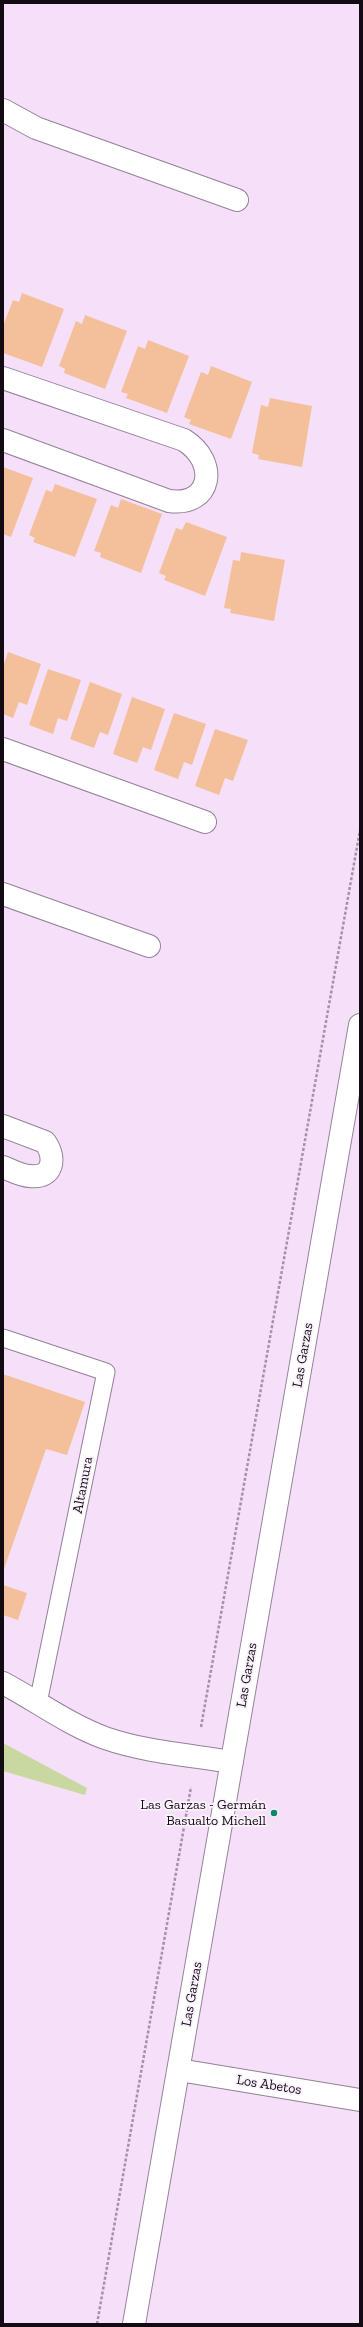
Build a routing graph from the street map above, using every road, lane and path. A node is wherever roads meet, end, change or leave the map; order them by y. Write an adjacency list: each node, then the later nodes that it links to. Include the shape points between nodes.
1 (3, 110): 2 (street, via 36,128)
2 (237, 200)
3 (3, 378): 4 (street, via 184,440 202,455 207,474 206,483 200,493 190,500 170,501)
4 (3, 440)
5 (3, 749): 6 (street)
6 (205, 822)
7 (360, 831): 16 (path)
8 (3, 894): 9 (street)
9 (149, 946)
10 (360, 1025): 17 (street, Las Garzas)
11 (3, 1126): 12 (street, via 45,1142 53,1158 47,1172 40,1175 31,1176)
12 (3, 1167)
13 (3, 1338): 15 (lane, Altamura, via 106,1372)
14 (3, 1683): 15 (street)
15 (38, 1704): 16 (street, via 106,1739)
16 (196, 1756): 17 (street); 20 (path)
17 (232, 1762): 18 (street, Las Garzas)
18 (179, 2070): 19 (street, Los Abetos); 21 (street, Las Garzas)
19 (360, 2100)
20 (97, 2324)
21 (134, 2324)

